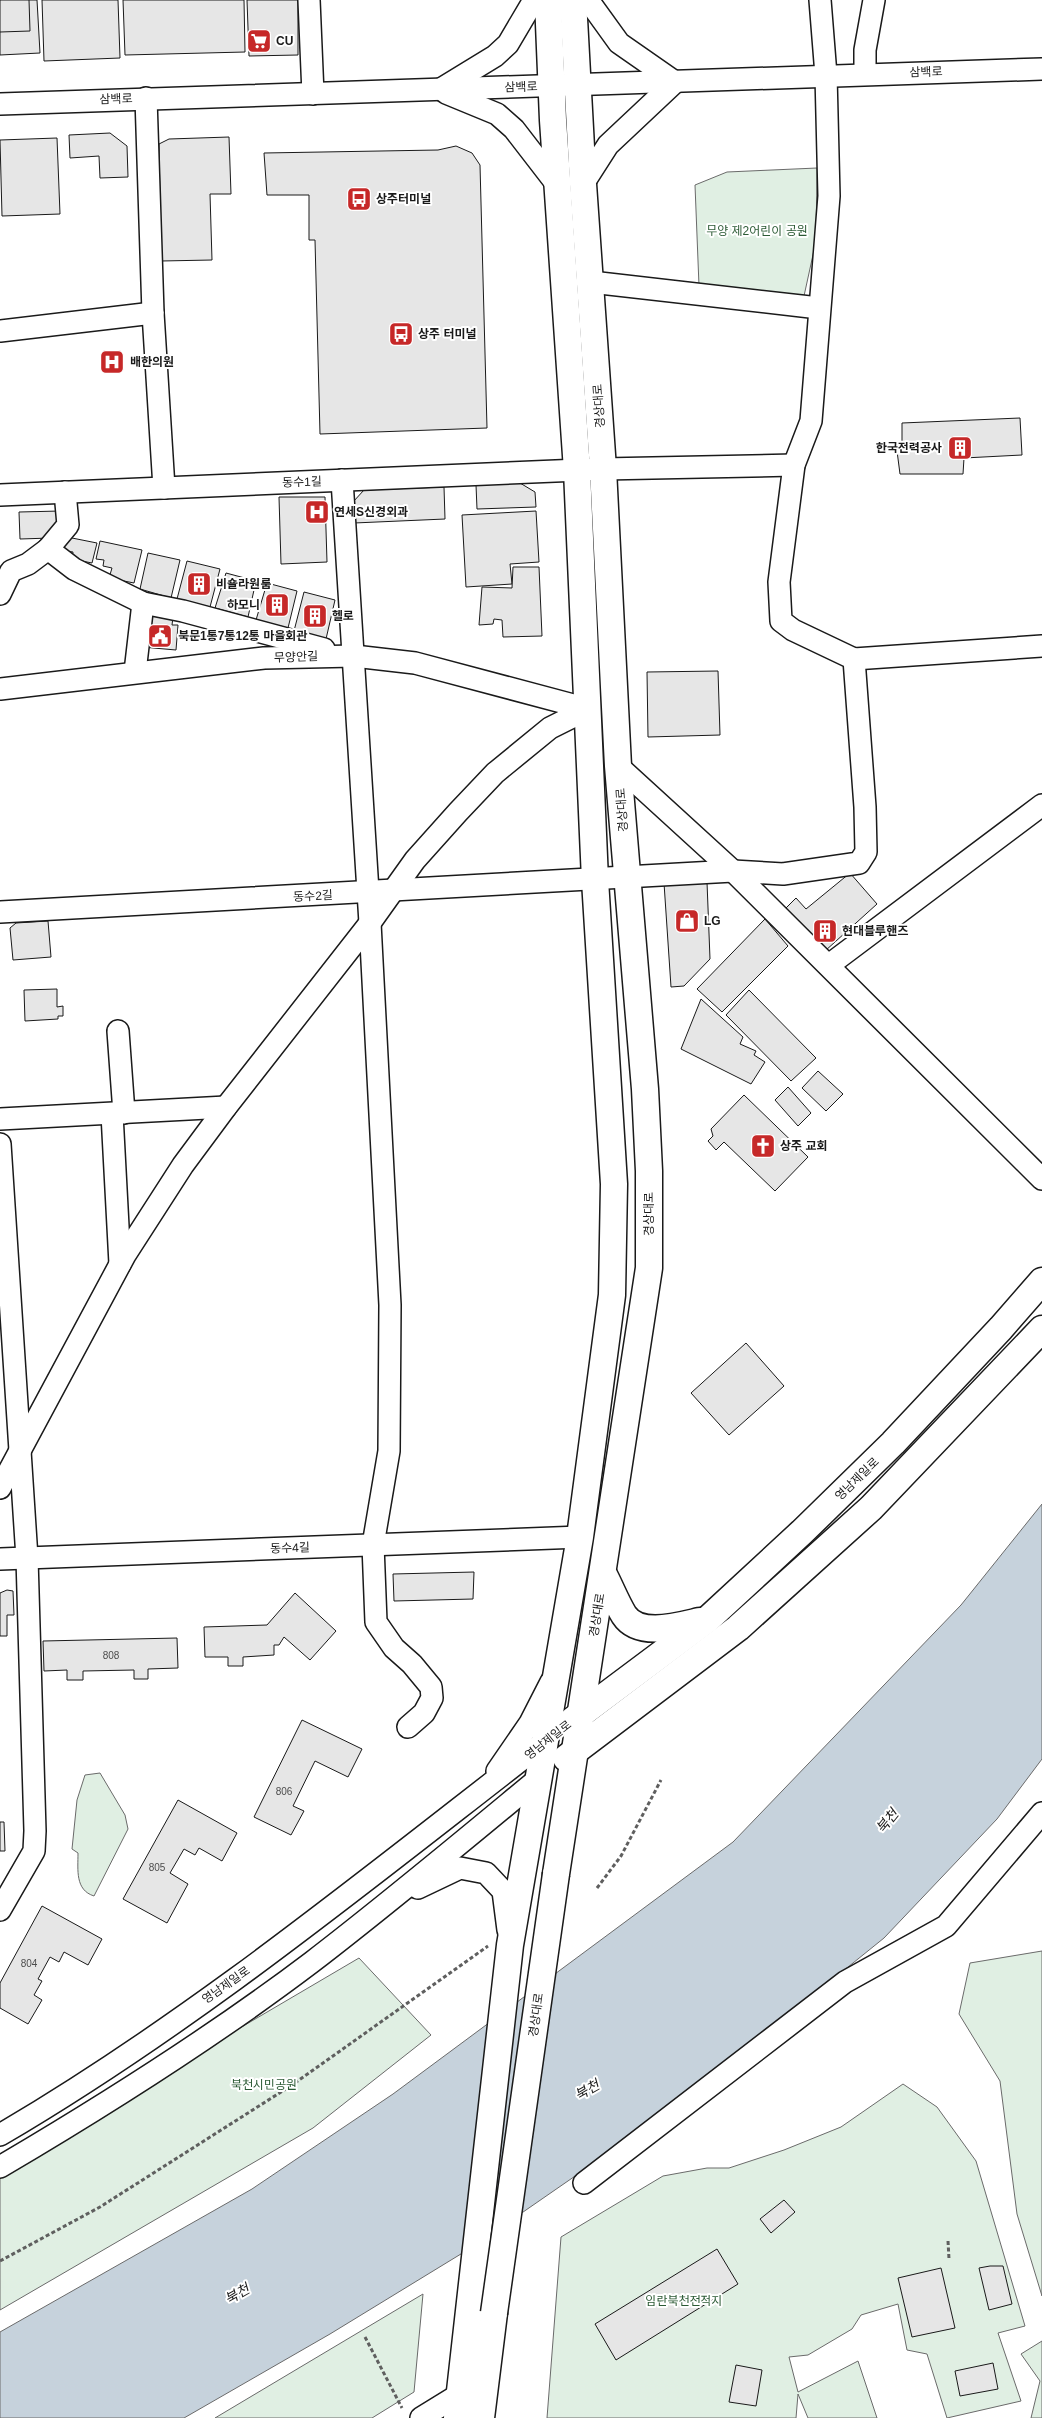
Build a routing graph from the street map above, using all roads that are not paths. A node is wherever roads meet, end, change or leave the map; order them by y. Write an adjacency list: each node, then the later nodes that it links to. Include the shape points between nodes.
1 (309, 0): 14 (street)
2 (534, 0): 13 (street, via 508,44 495,56)
3 (548, 0): 12 (main road, 경상대로)
4 (573, 0): 12 (main road, 경상대로)
5 (588, 0): 11 (street, via 619,44)
6 (820, 0): 10 (street)
7 (874, 0): 9 (street, via 865,50)
8 (1042, 68): 9 (street, 삼백로)
9 (865, 73): 10 (street, 삼백로)
10 (826, 75): 11 (street, 삼백로); 19 (street, via 829,196)
11 (676, 82): 12 (street, 삼백로); 17 (street)
12 (565, 86): 13 (street, 삼백로); 17 (main road, 경상대로)
13 (439, 90): 14 (street, 삼백로); 17 (street, via 496,114)
14 (314, 94): 15 (street, 삼백로)
15 (146, 98): 16 (street, 삼백로); 20 (street)
16 (0, 104)
17 (570, 185): 18 (main road, 경상대로); 24 (main road, 경상대로)
18 (591, 282): 19 (street); 23 (main road, 경상대로)
19 (819, 308): 22 (street, via 810,421)
20 (153, 313): 21 (street); 26 (street)
21 (0, 331)
22 (794, 465): 23 (street, 동수1길); 35 (street, via 780,582 781,621 793,630)
23 (603, 469): 24 (street, 동수1길); 39 (main road, 경상대로)
24 (577, 470): 25 (street, 동수1길); 38 (main road, 경상대로)
25 (342, 480): 26 (street, 동수1길); 34 (street)
26 (164, 488): 27 (street, 동수1길)
27 (65, 492): 28 (street, 동수1길); 29 (street, via 68,525)
28 (0, 495)
29 (48, 549): 30 (street, via 28,564); 32 (street, via 74,569)
30 (5, 570): 31 (street)
31 (0, 594)
32 (143, 603): 34 (street); 36 (street)
33 (1042, 646): 35 (street)
34 (354, 656): 36 (street, 무양안길, via 264,658); 38 (street, 무양안길, via 415,663); 45 (street)
35 (854, 658): 41 (street, 동수2길, via 866,852 859,863 783,874)
36 (135, 672): 37 (street, 무양안길)
37 (0, 689)
38 (588, 709): 43 (main road, 경상대로); 44 (street, via 550,728 495,773 415,860)
39 (618, 766): 41 (street); 42 (main road, 경상대로)
40 (1042, 805): 48 (street)
41 (733, 871): 42 (street, 동수2길); 48 (street)
42 (626, 878): 43 (street, 동수2길); 64 (main road, 경상대로, via 645,1089 649,1172 648,1268)
43 (595, 880): 44 (street, 동수2길); 60 (main road, 경상대로, via 614,1184 612,1295)
44 (393, 891): 45 (street, 동수2길); 47 (street)
45 (368, 893): 46 (street, 동수2길); 47 (street)
46 (0, 912)
47 (370, 923): 50 (street); 61 (street, via 390,1305 389,1452)
48 (829, 965): 54 (street)
49 (118, 1031): 51 (street)
50 (226, 1107): 51 (street); 55 (street, via 183,1165)
51 (118, 1114): 52 (street); 55 (street)
52 (0, 1119)
53 (0, 1144): 58 (street)
54 (1042, 1179)
55 (120, 1264): 58 (street)
56 (1042, 1281): 65 (main road, 영남제일로, via 893,1443)
57 (1042, 1329): 70 (main road, 영남제일로, via 871,1508 738,1628)
58 (20, 1453): 59 (street); 62 (street)
59 (0, 1488)
60 (580, 1536): 61 (street, 동수4길); 66 (main road, 경상대로)
61 (373, 1545): 62 (street, 동수4길); 68 (street, via 376,1622 394,1648 431,1687 432,1698 424,1713)
62 (27, 1558): 63 (street, 동수4길); 75 (street, via 34,1851)
63 (0, 1559)
64 (604, 1573): 65 (main road, via 625,1616 638,1627 658,1628); 67 (main road, 경상대로)
65 (708, 1619): 67 (main road, 영남제일로)
66 (556, 1673): 69 (main road, 경상대로); 72 (street, via 530,1723)
67 (580, 1714): 69 (main road, 영남제일로); 70 (main road, 경상대로)
68 (408, 1727)
69 (543, 1744): 71 (main road, 경상대로); 72 (street, 영남제일로)
70 (574, 1752): 71 (main road, 영남제일로); 80 (main road, 경상대로, bridge, via 494,2313)
71 (538, 1779): 74 (street, 영남제일로); 76 (main road, 경상대로)
72 (482, 1791): 77 (street, 영남제일로, via 277,1949 62,2099)
73 (1042, 1813): 79 (street, via 946,1926 845,1982)
74 (393, 1899): 76 (street, via 460,1868 486,1872 503,1891); 78 (street, 영남제일로, via 229,2021 79,2120)
75 (0, 1910)
76 (500, 1945): 80 (main road, 경상대로, via 464,2338)
77 (0, 2135)
78 (0, 2167)
79 (584, 2183)
80 (467, 2400): 81 (street); 82 (main road, 경상대로)
81 (421, 2418)
82 (481, 2418)

